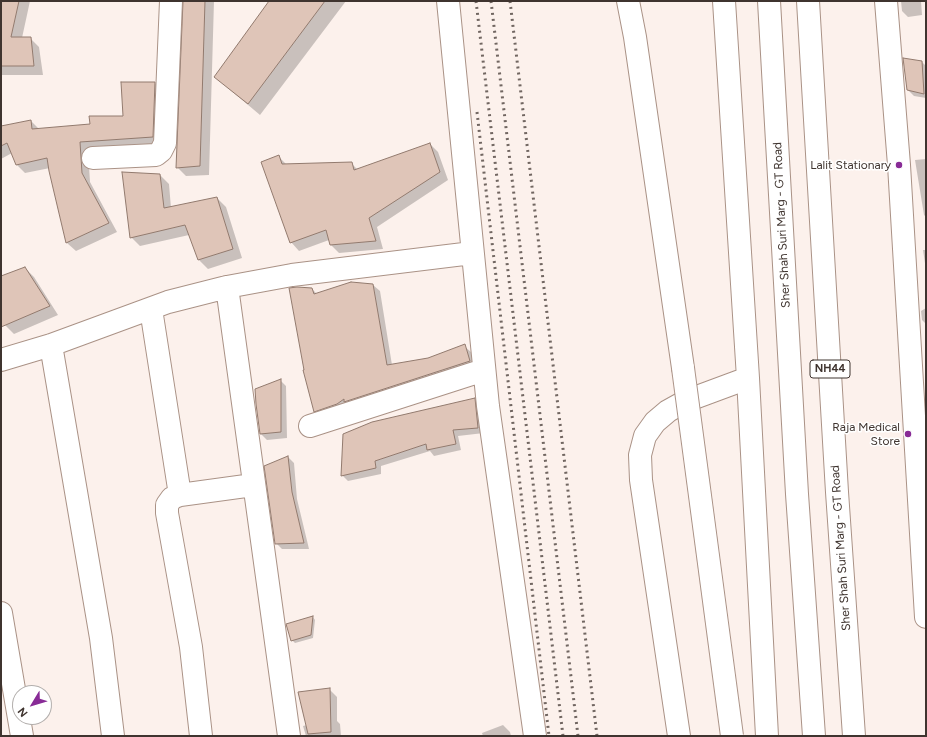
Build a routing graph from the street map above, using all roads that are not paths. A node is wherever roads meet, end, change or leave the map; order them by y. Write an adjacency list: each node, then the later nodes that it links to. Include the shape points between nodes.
1 (171, 1): 8 (main road, via 165,143 156,155)
2 (448, 1): 9 (main road)
3 (628, 1): 28 (main road, bridge, via 683,368)
4 (724, 1): 15 (main road)
5 (769, 1): 30 (main road, Sher Shah Suri Marg - GT Road, via 796,478)
6 (808, 1): 31 (main road, Sher Shah Suri Marg - GT Road / NH44)
7 (886, 1): 17 (main road)
8 (93, 158)
9 (472, 253): 10 (main road, via 292,275); 14 (main road)
10 (227, 287): 11 (main road); 18 (main road)
11 (151, 309): 12 (main road); 19 (main road)
12 (51, 345): 13 (main road); 23 (main road, via 101,638)
13 (1, 360)
14 (484, 370): 16 (main road); 26 (main road)
15 (748, 378): 27 (main road, via 686,401 668,411 655,422 645,436 640,455 641,480); 29 (main road)
16 (310, 426)
17 (921, 435): 21 (main road)
18 (253, 485): 19 (main road); 25 (main road)
19 (180, 495): 24 (main road, via 172,498 167,505 167,513 191,647)
20 (1, 613): 22 (main road)
21 (926, 618)
22 (22, 736)
23 (113, 736)
24 (201, 736)
25 (289, 736)
26 (535, 736)
27 (679, 736)
28 (732, 736)
29 (767, 736)
30 (814, 736)
31 (854, 736)

